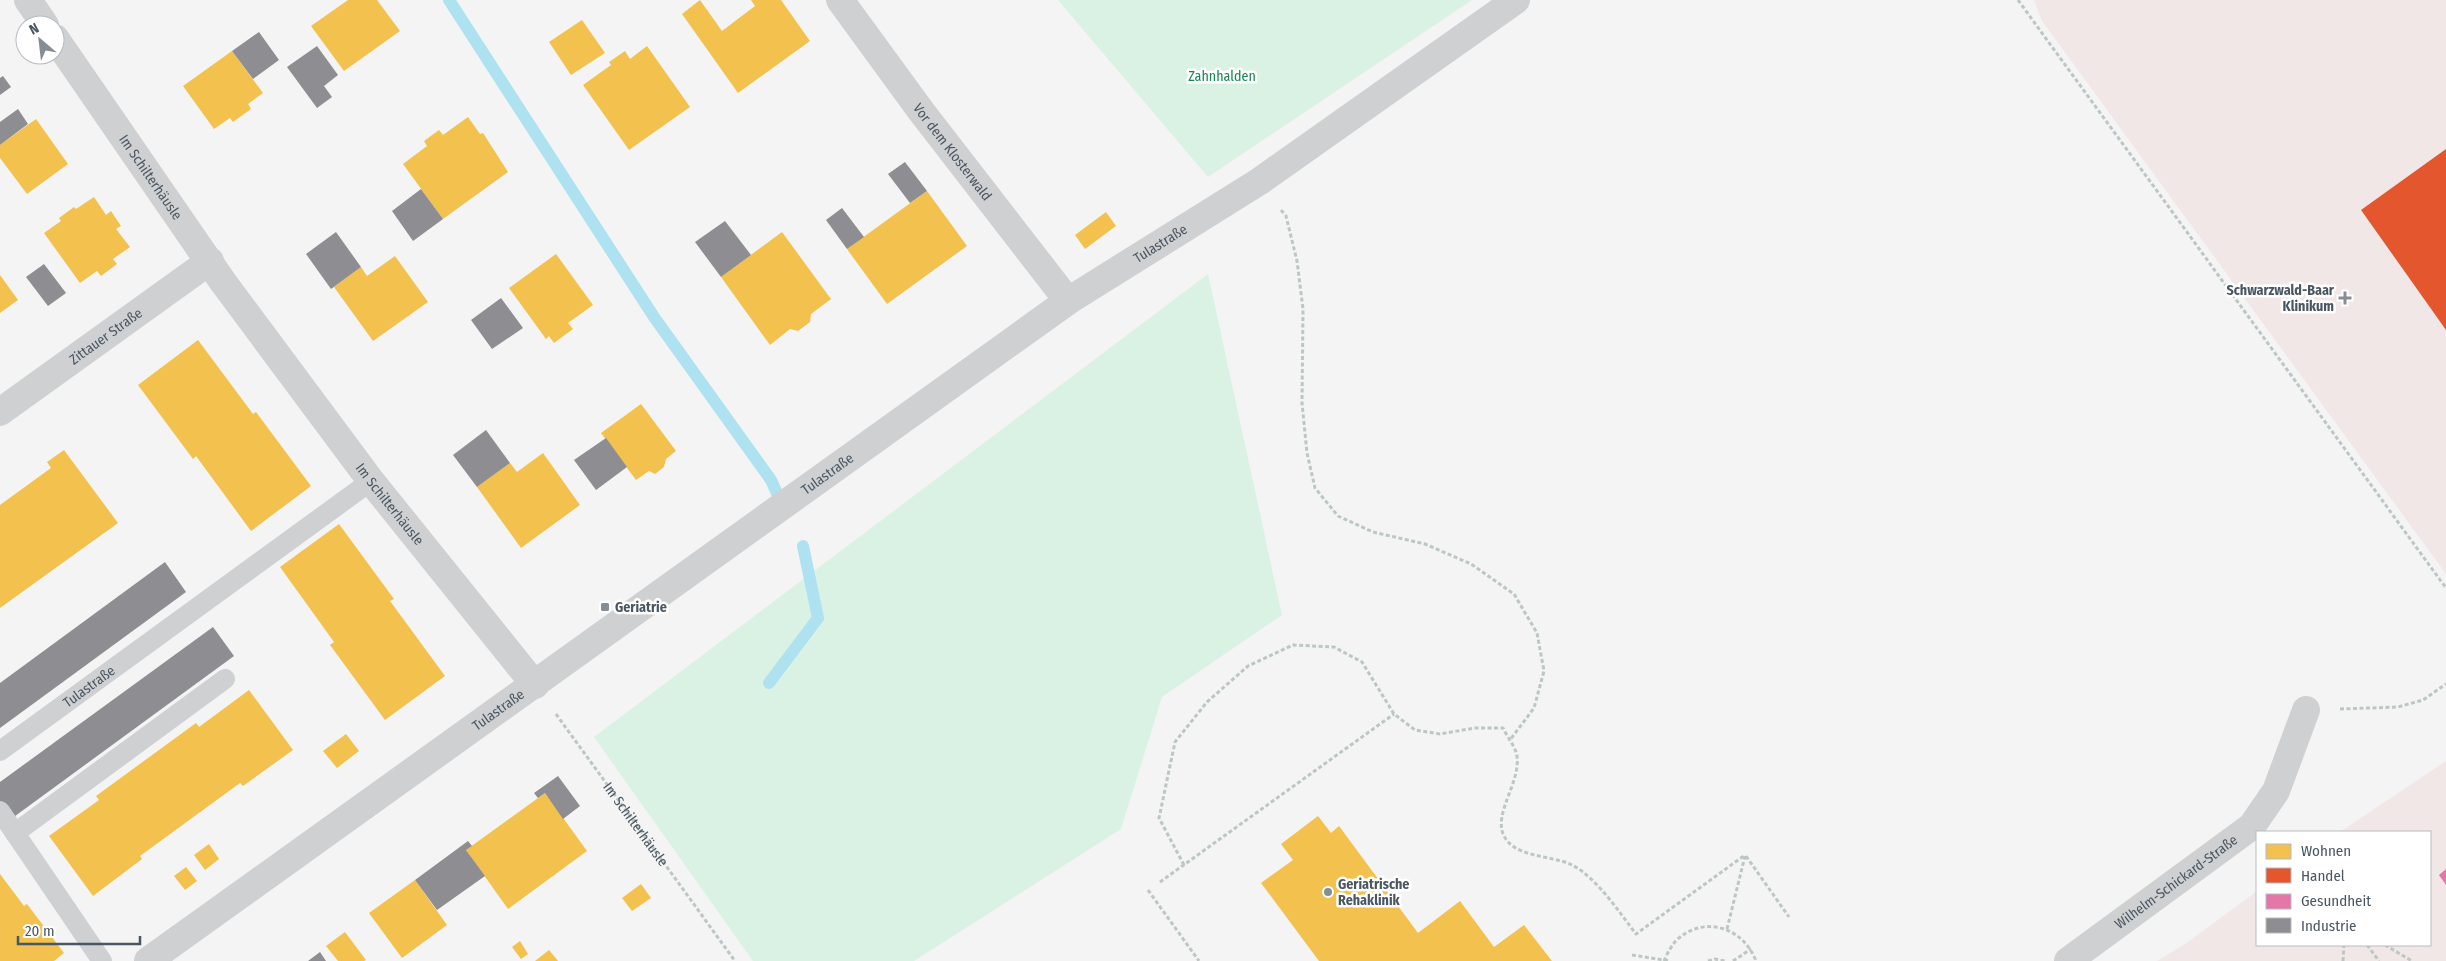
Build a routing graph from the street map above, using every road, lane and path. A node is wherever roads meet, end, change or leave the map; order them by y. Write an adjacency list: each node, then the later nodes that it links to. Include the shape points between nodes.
1 (28, 0): 5 (street)
2 (840, 0): 9 (street, Vor dem Klosterwald)
3 (1516, 0): 7 (street, Tulastraße)
4 (2018, 0): 12 (path)
5 (39, 15)
6 (65, 52): 8 (street, Im Schilterhäusle)
7 (1260, 181): 9 (street, Tulastraße); 18 (path, via 1286,216 1297,261 1303,310 1302,404 1307,453 1315,488 1338,516 1373,532 1425,544 1470,564 1514,594 1537,634 1544,671 1534,708)
8 (210, 262): 10 (street, Zittauer Straße); 11 (street, Im Schilterhäusle)
9 (1068, 301): 15 (street, Tulastraße)
10 (0, 412)
11 (371, 482): 15 (street, Im Schilterhäusle); 19 (lane, Tulastraße)
12 (2446, 588)
13 (225, 679): 21 (lane)
14 (2446, 684): 16 (path, via 2423,700 2398,707)
15 (535, 685): 35 (street, Tulastraße); 36 (path, Im Schilterhäusle)
16 (2306, 710): 43 (street, Wilhelm-Schickard-Straße, via 2276,791 2252,826)
17 (1394, 714): 18 (path, via 1416,730 1440,734 1475,728 1503,728); 23 (path); 23 (path, via 1362,662 1334,647 1293,645 1248,666 1207,702 1175,742 1159,818)
18 (1510, 740): 22 (path, via 1516,753 1514,785 1499,823 1504,837 1521,851 1573,865 1608,895 1636,934)
19 (0, 751)
20 (0, 811): 21 (lane)
21 (15, 833): 34 (lane)
22 (1745, 855): 26 (path); 27 (path)
23 (1184, 865): 24 (path)
24 (1160, 882)
25 (1148, 890): 37 (path)
26 (1789, 917)
27 (1727, 929): 31 (path, via 1741,937); 33 (path, via 1702,926 1678,938)
28 (2344, 946): 44 (path)
29 (2369, 946): 45 (path)
30 (2387, 946): 46 (path)
31 (1751, 949): 41 (path); 42 (path)
32 (1632, 954): 33 (path)
33 (1664, 960): 38 (path)
34 (102, 961)
35 (148, 961)
36 (735, 961)
37 (1199, 961)
38 (1670, 961)
39 (1708, 961): 40 (path)
40 (1724, 961)
41 (1733, 961)
42 (1756, 961)
43 (2068, 961)
44 (2343, 961)
45 (2379, 961)
46 (2412, 961)

